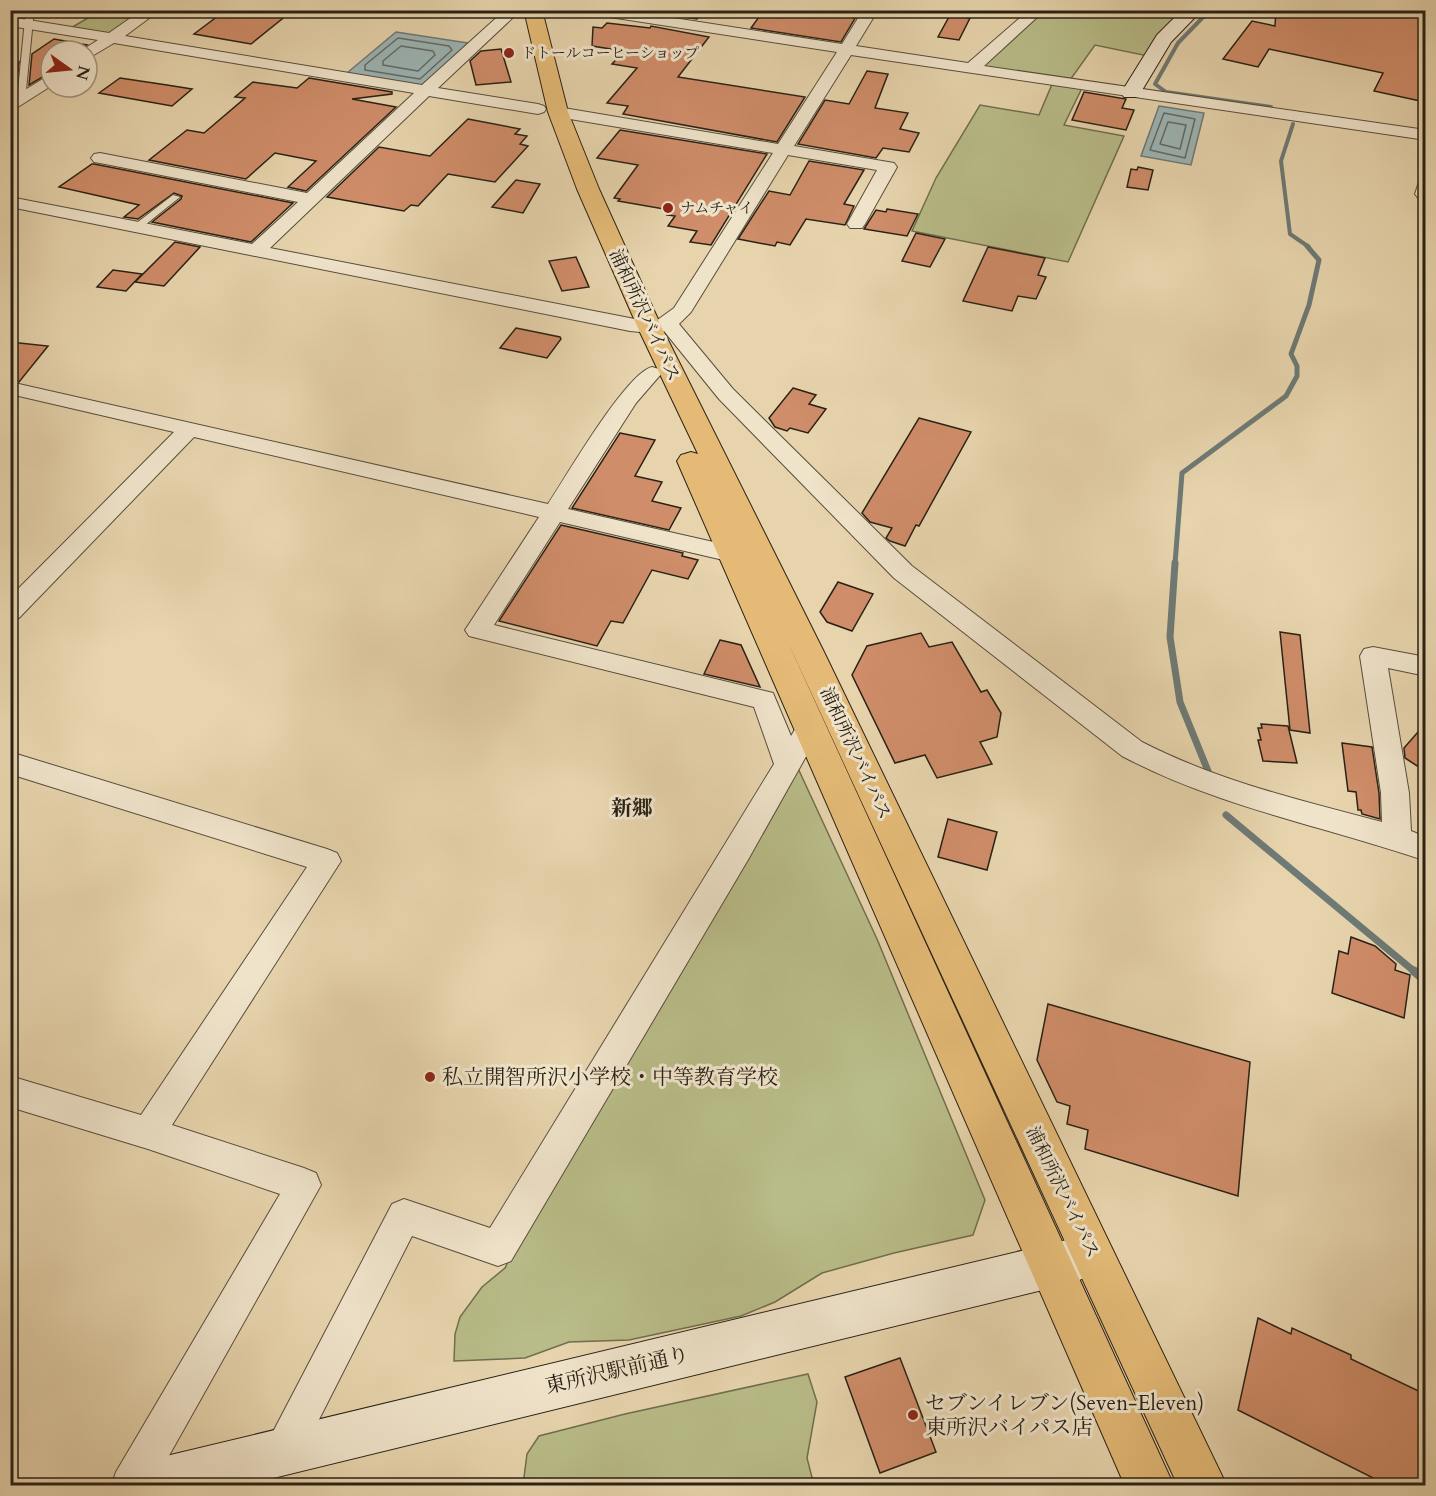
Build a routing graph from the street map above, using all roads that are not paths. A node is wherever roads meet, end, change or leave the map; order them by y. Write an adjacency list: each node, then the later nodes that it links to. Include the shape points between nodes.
1 (153, 10): 10 (street)
2 (516, 10): 15 (street); 18 (highway, 浦和所沢バイパス)
3 (533, 10): 18 (highway, 浦和所沢バイパス)
4 (590, 10): 12 (street)
5 (871, 10): 12 (street)
6 (1038, 10): 13 (street)
7 (1193, 10): 16 (street, via 1164,39)
8 (30, 18): 9 (street); 10 (street); 17 (lane)
9 (10, 21)
10 (110, 39): 11 (street); 15 (street)
11 (99, 46)
12 (847, 48): 13 (street); 20 (street)
13 (973, 67): 16 (street)
14 (39, 87): 17 (street)
15 (425, 91): 18 (street); 23 (street)
16 (1131, 93): 19 (street)
17 (16, 103)
18 (548, 111): 20 (street); 28 (highway, 浦和所沢バイパス, via 561,173)
19 (1425, 135)
20 (783, 149): 25 (street, via 888,167); 28 (street, via 681,312)
21 (100, 158): 23 (street)
22 (176, 196): 26 (lane)
23 (311, 199): 27 (street)
24 (10, 202): 26 (street)
25 (856, 224)
26 (137, 227): 27 (street)
27 (256, 251): 28 (street)
28 (649, 326): 29 (highway, 浦和所沢バイパス); 39 (street, via 726,394 903,572 1132,749 1198,782); 43 (highway, 浦和所沢バイパス)
29 (652, 373): 32 (street, via 628,399); 33 (highway, 浦和所沢バイパス)
30 (10, 388): 31 (street)
31 (189, 430): 32 (street); 34 (street)
32 (552, 514): 33 (street); 38 (street, via 478,630 764,700)
33 (732, 554): 36 (highway, 浦和所沢バイパス)
34 (10, 612)
35 (1425, 667): 39 (street, via 1373,656 1395,793)
36 (809, 728): 38 (street); 44 (highway, 浦和所沢バイパス)
37 (10, 763): 42 (street, via 327,861)
38 (788, 764): 45 (street, via 498,1248 404,1216)
39 (1396, 838): 40 (street)
40 (1425, 849)
41 (10, 1091): 42 (street)
42 (148, 1133): 46 (street, via 304,1185)
43 (1094, 1256): 44 (street, 東所沢駅前通り); 49 (highway, 浦和所沢バイパス)
44 (1050, 1266): 45 (street, 東所沢駅前通り); 48 (highway, 浦和所沢バイパス)
45 (282, 1451): 47 (street, 東所沢駅前通り)
46 (130, 1485)
47 (141, 1485)
48 (1150, 1485)
49 (1203, 1485)

